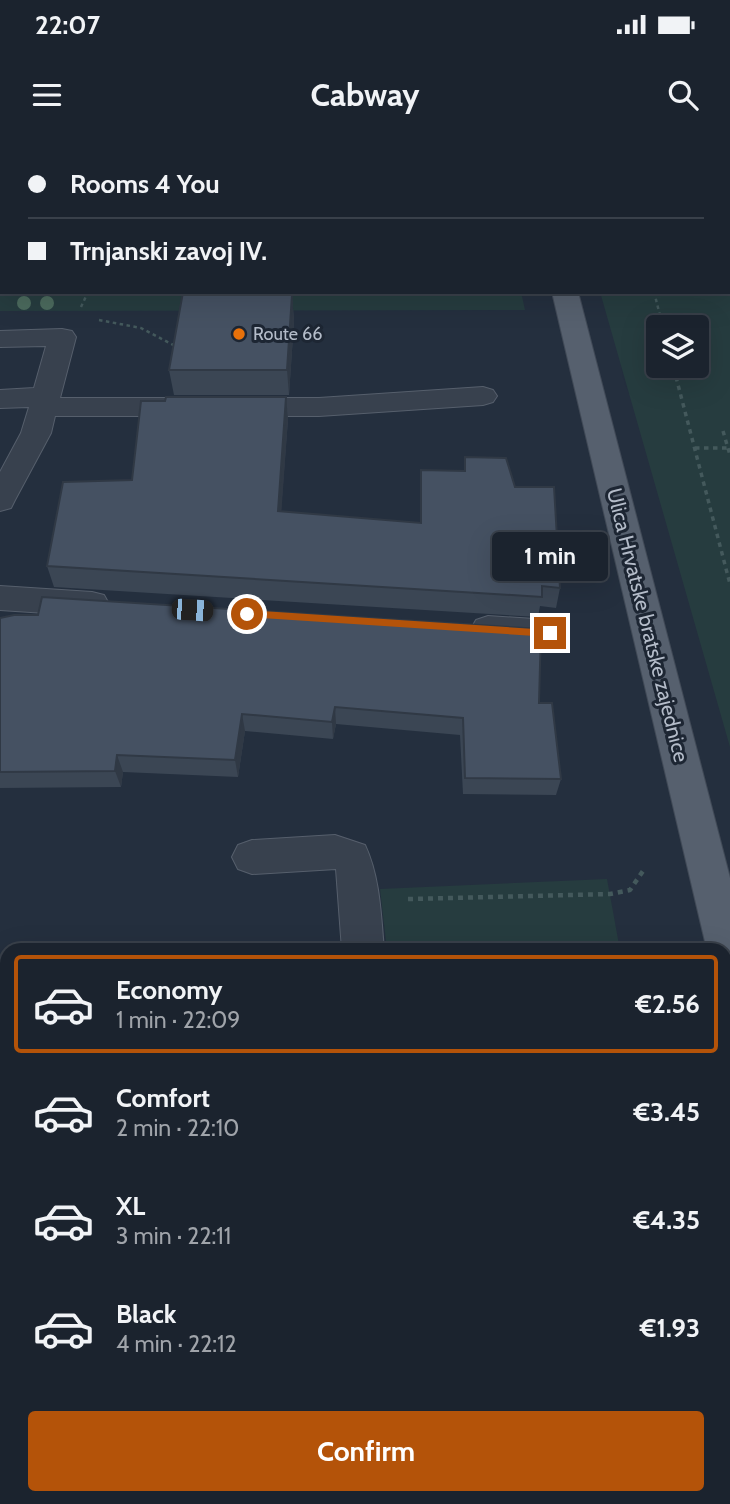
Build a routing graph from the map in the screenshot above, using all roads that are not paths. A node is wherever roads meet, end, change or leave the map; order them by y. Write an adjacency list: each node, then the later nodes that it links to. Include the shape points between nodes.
1 (565, 294): 13 (main road, Ulica Hrvatske bratske zajednice)
2 (0, 339): 5 (street, via 62,337)
3 (483, 396): 5 (street, via 436,402 256,407 141,404)
4 (0, 399): 5 (street)
5 (42, 412): 6 (street)
6 (0, 500)
7 (0, 598): 8 (street)
8 (124, 606)
9 (454, 627): 10 (street)
10 (550, 633)
11 (252, 857): 12 (street, via 335,852 351,857)
12 (362, 943)
13 (726, 943)

